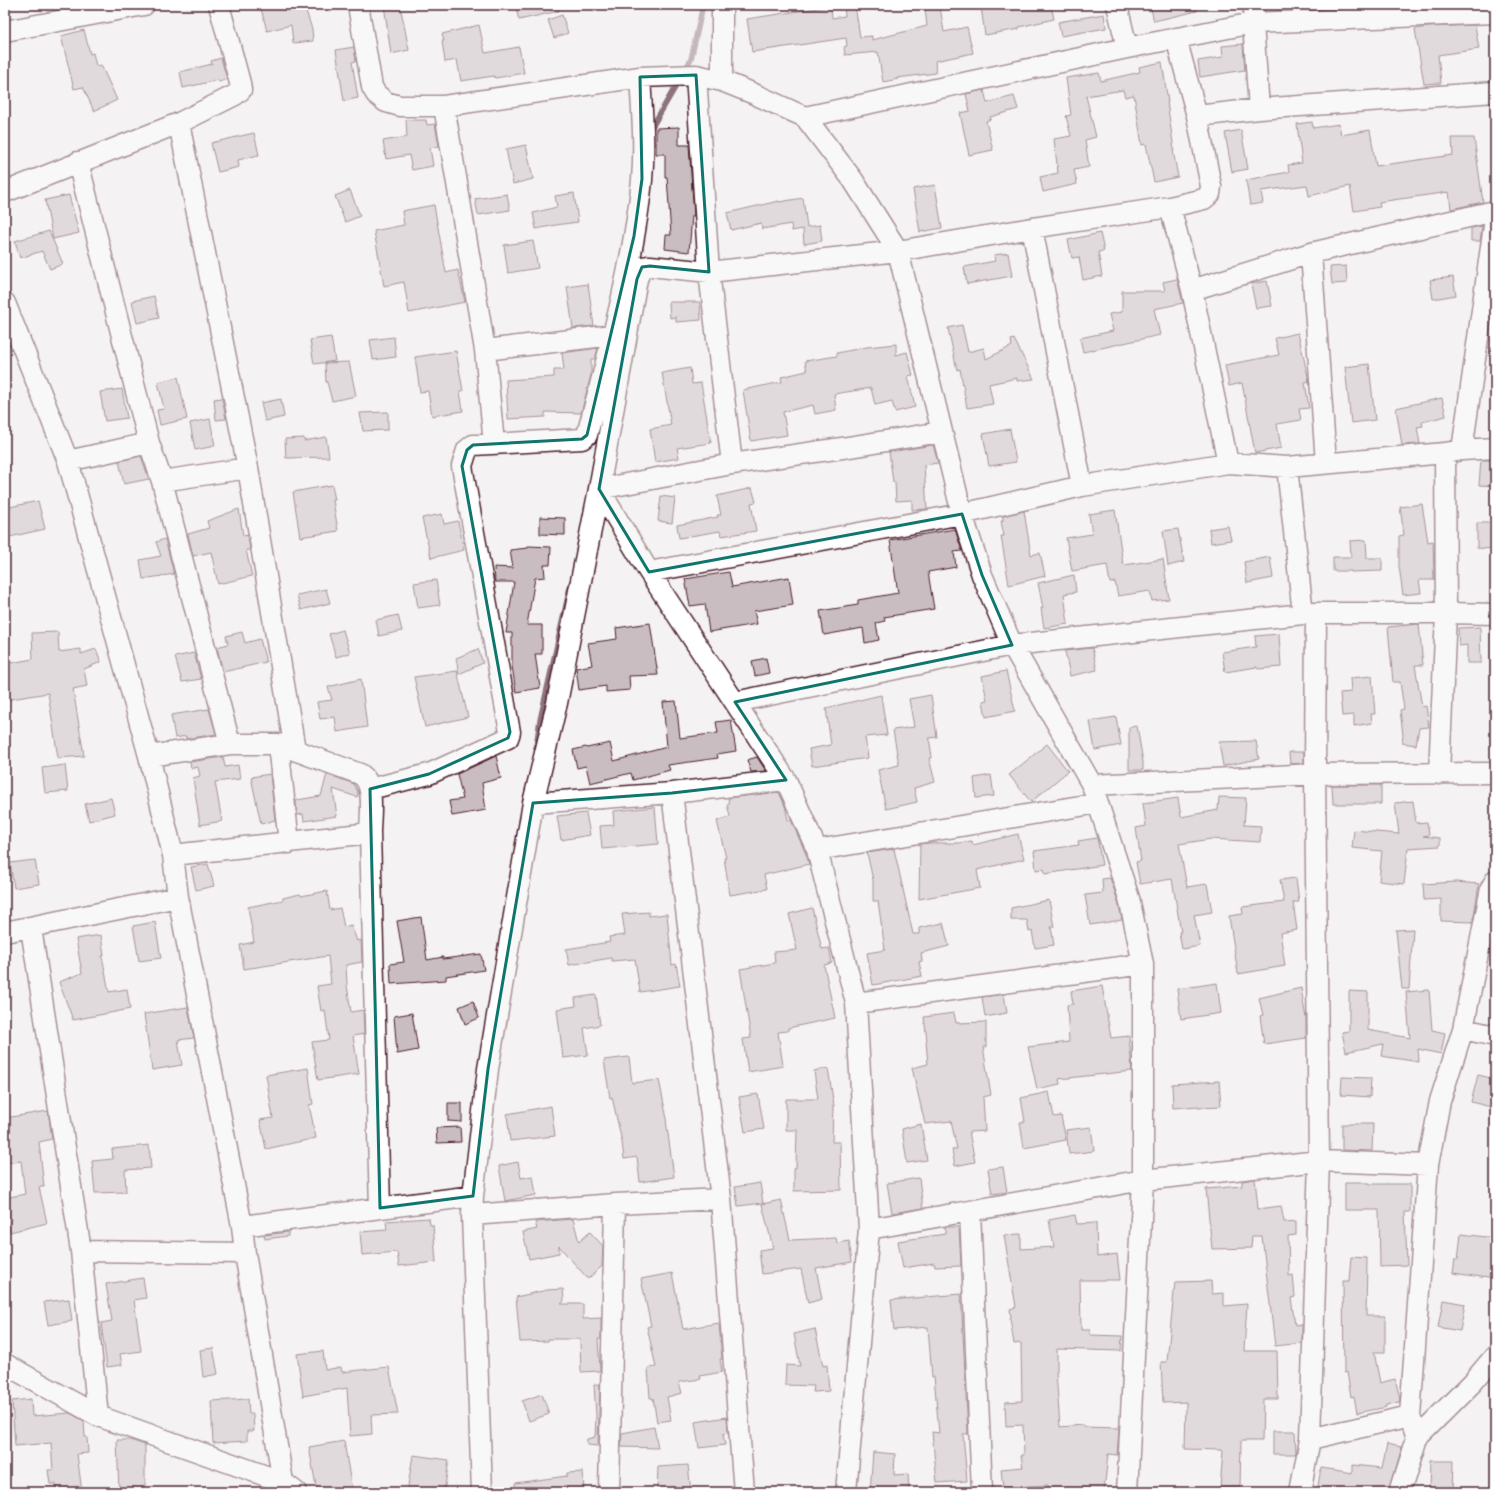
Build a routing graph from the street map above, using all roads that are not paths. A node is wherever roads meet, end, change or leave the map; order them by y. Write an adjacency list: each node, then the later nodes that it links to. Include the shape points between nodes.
1 (144, 5): 6 (street)
2 (219, 5): 20 (street, via 241,90)
3 (358, 5): 16 (street, via 372,87 376,94 386,102 400,106)
4 (722, 5): 14 (street)
5 (1117, 5): 11 (street)
6 (80, 11): 9 (street)
7 (1495, 13): 8 (street)
8 (1254, 14): 10 (street); 17 (street)
9 (5, 31)
10 (1176, 38): 11 (street); 18 (street)
11 (1127, 48): 19 (street)
12 (696, 75): 13 (street); 14 (street); 29 (street)
13 (640, 77): 16 (street); 32 (street, via 643,120 642,179 634,236)
14 (722, 81): 19 (street)
15 (1495, 92): 17 (street)
16 (444, 106): 33 (street)
17 (1259, 109): 18 (street)
18 (1197, 116): 23 (street, via 1211,186 1210,194 1204,199)
19 (805, 117): 27 (street, via 853,180)
20 (179, 122): 21 (street); 44 (street)
21 (78, 162): 22 (street); 35 (street)
22 (5, 192)
23 (1170, 207): 26 (street); 30 (street)
24 (1495, 211): 28 (street)
25 (1495, 219): 38 (street)
26 (1032, 228): 27 (street); 46 (street)
27 (898, 251): 29 (street); 34 (street)
28 (1311, 253): 30 (street); 41 (street)
29 (709, 272): 42 (street); 47 (street, via 642,267 637,279)
30 (1192, 290): 40 (street)
31 (5, 303): 39 (street)
32 (613, 335): 33 (street); 36 (street, via 588,435 585,438)
33 (485, 350): 36 (street)
34 (942, 432): 42 (street); 48 (street)
35 (149, 443): 39 (street); 45 (street)
36 (494, 444): 62 (street, via 474,445 467,450 462,466 510,732 508,738 428,774)
37 (1495, 448): 38 (street)
38 (1454, 452): 41 (street); 50 (street)
39 (68, 461): 57 (street)
40 (1228, 463): 43 (street); 46 (street)
41 (1326, 463): 43 (street)
42 (732, 464): 47 (street)
43 (1287, 467): 51 (street)
44 (248, 468): 45 (street); 56 (street)
45 (162, 482): 55 (street)
46 (1082, 486): 48 (street)
47 (599, 489): 49 (street); 65 (street, via 557,702)
48 (962, 514): 49 (street); 53 (street, via 982,575)
49 (649, 572): 54 (street)
50 (1446, 612): 51 (street); 52 (street); 60 (street)
51 (1310, 614): 53 (street); 59 (street)
52 (1495, 614)
53 (1012, 645): 54 (street); 64 (street)
54 (735, 702): 61 (street)
55 (230, 744): 56 (street); 57 (street)
56 (286, 747): 62 (street, via 360,774 367,780); 67 (street)
57 (149, 756): 69 (street)
58 (1495, 773): 60 (street)
59 (1316, 774): 60 (street); 64 (street); 78 (street)
60 (1439, 774)
61 (786, 780): 63 (street); 68 (street)
62 (370, 789): 66 (street)
63 (672, 793): 65 (street); 81 (street)
64 (1095, 794): 68 (street); 74 (street, via 1129,898)
65 (533, 802): 83 (street, via 488,1069)
66 (370, 833): 67 (street); 84 (street)
67 (289, 843): 69 (street)
68 (817, 850): 75 (street)
69 (173, 855): 71 (street)
70 (1494, 886): 76 (street)
71 (178, 897): 72 (street); 86 (street)
72 (30, 928): 73 (street); 88 (street)
73 (5, 932)
74 (1143, 964): 75 (street); 80 (street)
75 (856, 1003): 87 (street)
76 (1463, 1029): 77 (street); 79 (street, via 1440,1101)
77 (1495, 1036)
78 (1319, 1161): 79 (street); 80 (street); 95 (street)
79 (1428, 1165): 93 (street)
80 (1143, 1180): 85 (street); 102 (street)
81 (721, 1199): 82 (street); 99 (street)
82 (615, 1204): 83 (street); 98 (street)
83 (472, 1205): 84 (street); 97 (street)
84 (380, 1208): 86 (street)
85 (970, 1211): 87 (street); 101 (street)
86 (242, 1226): 89 (street)
87 (869, 1228): 100 (street)
88 (81, 1252): 89 (street); 92 (street)
89 (245, 1253): 96 (street)
90 (1495, 1356): 94 (street, via 1473,1382)
91 (5, 1364): 92 (street)
92 (98, 1416): 96 (street)
93 (1410, 1416): 94 (street); 95 (street)
94 (1416, 1438): 104 (street)
95 (1310, 1439): 103 (street)
96 (289, 1487)
97 (482, 1492)
98 (609, 1492)
99 (744, 1492)
100 (846, 1492)
101 (982, 1492)
102 (1127, 1492)
103 (1300, 1492)
104 (1400, 1492)

